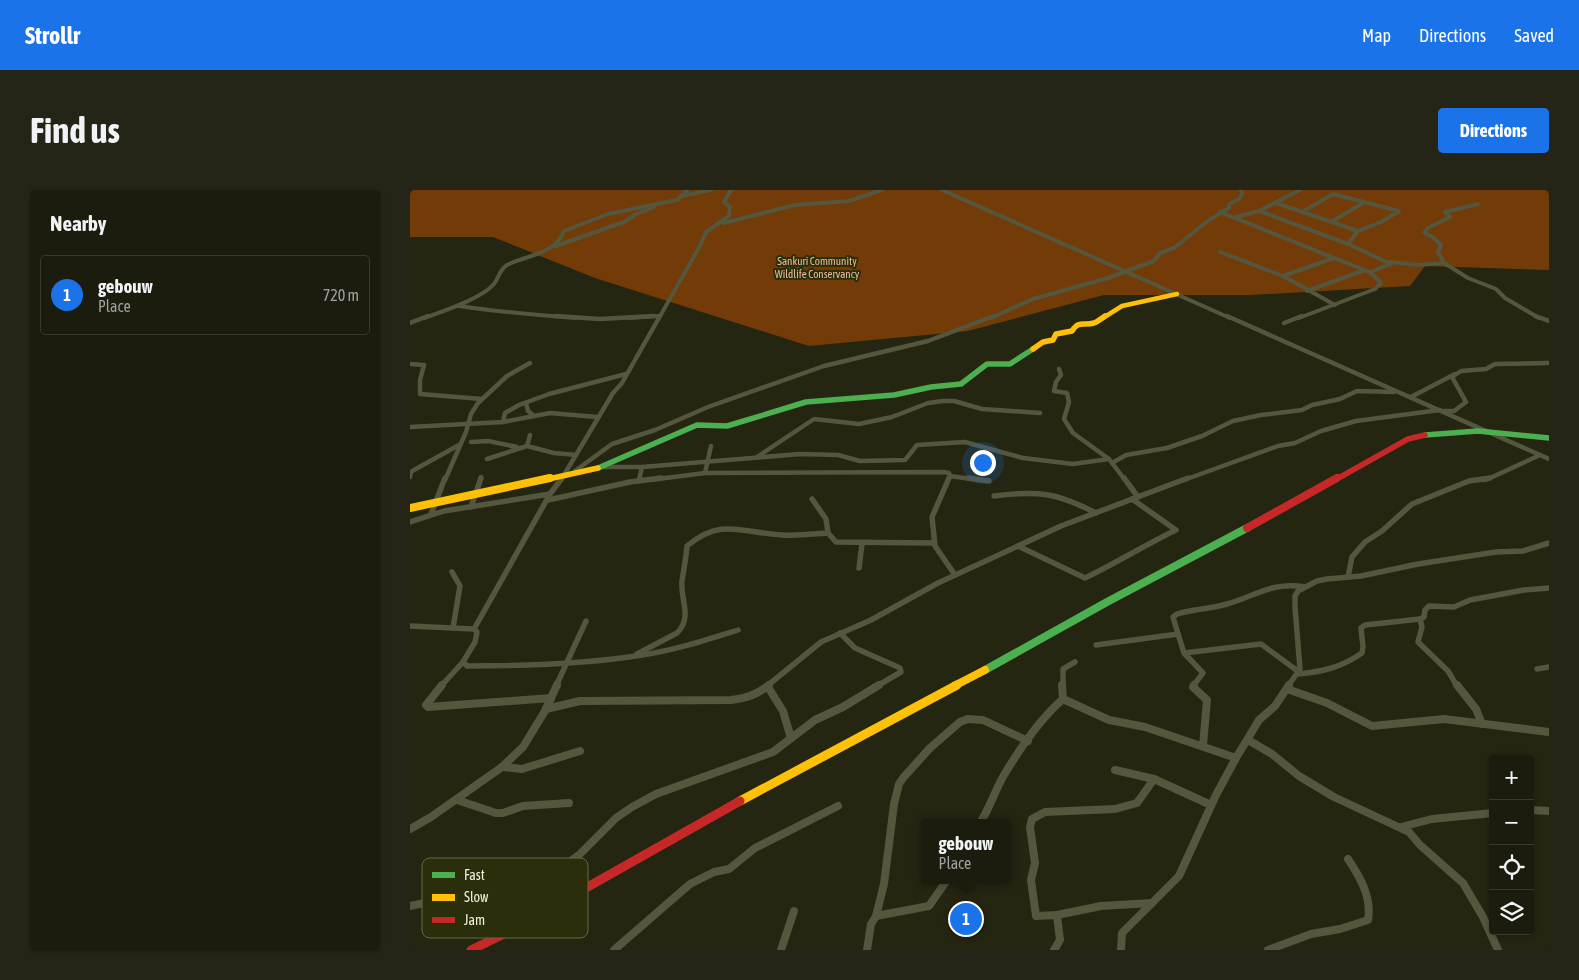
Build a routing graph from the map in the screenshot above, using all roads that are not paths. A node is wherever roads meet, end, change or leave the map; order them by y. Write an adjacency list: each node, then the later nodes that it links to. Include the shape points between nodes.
1 (687, 190): 8 (street)
2 (711, 190): 8 (street)
3 (731, 190): 18 (street, via 724,202 731,211)
4 (882, 190): 18 (street, via 850,201 814,202)
5 (942, 190): 26 (street)
6 (1241, 190): 14 (street, via 1238,199)
7 (1300, 190): 10 (street)
8 (682, 196): 9 (street)
9 (666, 202): 21 (street, via 624,222); 21 (street, via 599,217 563,232 561,239)
10 (1276, 203): 13 (street); 15 (street)
11 (1363, 203): 15 (street, via 1333,194); 17 (street); 19 (street, via 1399,211)
12 (1478, 204): 25 (street, via 1445,212 1450,217 1428,228 1424,234 1442,245 1438,252)
13 (1259, 211): 16 (street); 20 (street)
14 (1220, 212): 16 (street); 26 (street, via 1174,248 1160,253 1154,261)
15 (1302, 212): 17 (street)
16 (1236, 217): 23 (street)
17 (1331, 222): 19 (street)
18 (722, 223): 33 (street, via 704,235)
19 (1358, 231): 20 (street)
20 (1348, 244): 24 (street, via 1357,251)
21 (551, 247): 32 (street, via 505,266 494,284)
22 (1220, 252): 28 (street)
23 (1334, 258): 27 (street); 28 (street)
24 (1390, 262): 25 (street); 27 (street)
25 (1444, 263): 34 (street, via 1468,278 1496,289 1534,316)
26 (1125, 271): 30 (street); 72 (street, via 1033,299 928,341 824,366 708,407 612,444)
27 (1367, 271): 29 (street); 31 (street, via 1381,283 1375,289)
28 (1283, 276): 29 (street)
29 (1307, 291): 31 (street)
30 (1177, 294): 43 (street); 70 (street, via 1122,306 1094,324 1082,322 1072,331 1056,334 1053,340 1043,342 1010,364 987,364 961,384 894,395 806,402 727,426 697,425)
31 (1335, 305): 36 (street)
32 (459, 306): 33 (street, via 506,313 600,319); 35 (street)
33 (659, 316): 42 (street)
34 (1549, 320)
35 (410, 323)
36 (1284, 323)
37 (530, 363): 45 (street, via 507,376)
38 (1549, 363): 40 (street)
39 (410, 364): 45 (street, via 424,365 420,394)
40 (1491, 366): 44 (street, via 1463,369); 47 (street, via 1461,371 1452,377 1466,402 1454,411)
41 (1059, 369): 69 (street, via 1061,375 1054,391 1070,396 1064,419 1068,428)
42 (626, 374): 46 (street); 50 (street)
43 (1397, 392): 44 (street); 69 (street, via 1357,391 1302,410 1233,421 1202,436)
44 (1411, 397): 47 (street)
45 (482, 399): 52 (street)
46 (526, 403): 49 (street, via 528,412); 51 (street, via 505,413)
47 (1441, 411): 54 (street); 82 (street, via 1364,419 1321,431 1301,442 1270,449)
48 (1040, 413): 66 (street, via 982,409 944,401 928,403 892,418 859,424 814,418)
49 (534, 416): 50 (street, via 550,413); 51 (street)
50 (597, 418): 63 (street)
51 (503, 422): 52 (street)
52 (468, 424): 53 (street); 59 (street)
53 (412, 427): 55 (street)
54 (1485, 430): 57 (street); 64 (street); 148 (street, via 1427,433 1408,439 778,780)
55 (410, 432)
56 (530, 435): 60 (street)
57 (1549, 438)
58 (471, 442): 62 (street, via 488,441)
59 (460, 445): 75 (street, via 414,470); 85 (street)
60 (527, 446): 62 (street); 63 (street)
61 (711, 446): 68 (street)
62 (519, 447): 65 (street)
63 (576, 455): 72 (street)
64 (1540, 455): 67 (street); 99 (street, via 1488,479 1469,481 1412,504 1365,542 1352,557)
65 (487, 459)
66 (756, 459): 68 (street); 69 (street, via 800,454 860,460 905,460 917,445 964,442 1057,463)
67 (1549, 459)
68 (709, 461): 71 (street); 73 (street)
69 (1111, 461): 82 (street)
70 (600, 467): 71 (street); 72 (street)
71 (642, 467): 77 (street)
72 (570, 472): 79 (street); 80 (street)
73 (705, 473): 74 (street, via 943,472); 77 (street)
74 (950, 476): 78 (street); 92 (street, via 932,517)
75 (410, 477)
76 (480, 477): 79 (street)
77 (639, 481): 84 (street)
78 (989, 481)
79 (474, 494): 85 (street); 86 (street)
80 (550, 494): 84 (street); 86 (street)
81 (994, 496): 88 (street, via 1028,491 1057,495)
82 (1135, 498): 88 (street); 95 (street, via 1176,530 1089,576 1080,577)
83 (812, 499): 91 (street, via 826,519)
84 (548, 500): 106 (street)
85 (436, 502): 87 (street); 89 (street)
86 (471, 507): 89 (street)
87 (410, 508)
88 (1096, 513): 95 (street)
89 (431, 514): 90 (street)
90 (410, 522)
91 (828, 533): 93 (street, via 836,542); 112 (street, via 780,535 736,529 707,530 687,546 682,582 686,613 682,628)
92 (934, 543): 93 (street); 98 (street)
93 (862, 544): 96 (street)
94 (1547, 545): 99 (street)
95 (1018, 546): 98 (street)
96 (859, 568)
97 (452, 572): 105 (street, via 460,586)
98 (955, 575): 108 (street, via 871,620)
99 (1348, 577): 100 (street, via 1327,578)
100 (1305, 587): 109 (street, via 1277,585 1228,604 1176,614 1173,617); 118 (street, via 1295,596 1301,665)
101 (1549, 588): 102 (street, via 1470,600 1454,607 1429,606)
102 (1420, 619): 118 (street, via 1365,625 1361,628 1364,651 1357,657 1327,671); 124 (street, via 1422,627 1418,642 1448,671 1476,709)
103 (586, 621): 115 (street)
104 (410, 626): 105 (street)
105 (453, 628): 106 (street)
106 (474, 629): 113 (street, via 477,632 475,642)
107 (738, 630): 112 (street)
108 (840, 632): 119 (street, via 821,642); 126 (street, via 855,648 900,668 901,672 815,720)
109 (1178, 634): 110 (street); 111 (street)
110 (1096, 645)
111 (1184, 653): 118 (street, via 1261,644); 129 (street, via 1203,673 1193,687 1207,700)
112 (631, 657): 115 (street)
113 (463, 662): 115 (street, via 466,666); 121 (street, via 430,699 428,707)
114 (1074, 662): 122 (street, via 1062,672)
115 (568, 663): 121 (street)
116 (1549, 667): 117 (street)
117 (1537, 668)
118 (1298, 673): 120 (street)
119 (768, 687): 123 (street, via 748,698 731,700 580,701); 126 (street, via 786,716)
120 (1287, 689): 124 (street, via 1327,703 1372,726 1435,719); 127 (street, via 1259,720)
121 (551, 698): 123 (street)
122 (1063, 699): 128 (street, via 1050,710); 129 (street, via 1109,720 1145,727)
123 (546, 709): 132 (street, via 523,747)
124 (1482, 724): 125 (street)
125 (1549, 732)
126 (791, 738): 145 (street, via 773,752 656,794 632,806)
127 (1248, 740): 131 (street); 143 (street, via 1334,797)
128 (1028, 741): 142 (street, via 1003,776); 152 (street, via 983,720 968,718 930,748 903,778 894,804 884,884)
129 (1202, 746): 131 (street)
130 (580, 751): 132 (street, via 522,769)
131 (1236, 758): 138 (street)
132 (502, 767): 135 (street)
133 (1115, 770): 134 (street)
134 (1154, 779): 138 (street); 151 (street, via 1137,803 1116,809 1045,812 1032,819 1030,827 1035,863 1031,880 1036,916)
135 (457, 800): 136 (street, via 496,813 523,806); 144 (street)
136 (569, 803)
137 (838, 806): 155 (street, via 754,848 729,869 714,872 690,884)
138 (1211, 806): 149 (street, via 1179,876)
139 (1534, 810): 140 (street)
140 (1549, 811)
141 (1489, 812): 143 (street, via 1432,819)
142 (982, 819)
143 (1401, 827): 161 (street, via 1463,883)
144 (410, 829)
145 (575, 858)
146 (1348, 859): 160 (street, via 1366,895 1368,920 1311,934)
147 (944, 884): 152 (street, via 929,906)
148 (588, 887)
149 (1152, 903): 151 (street, via 1101,906); 159 (street, via 1122,933)
150 (794, 911): 156 (street)
151 (1057, 915): 158 (street, via 1060,940)
152 (876, 916): 157 (street, via 871,924)
153 (496, 938): 154 (street)
154 (471, 950)
155 (614, 950)
156 (781, 950)
157 (867, 950)
158 (1054, 950)
159 (1121, 950)
160 (1268, 950)
161 (1498, 950)

